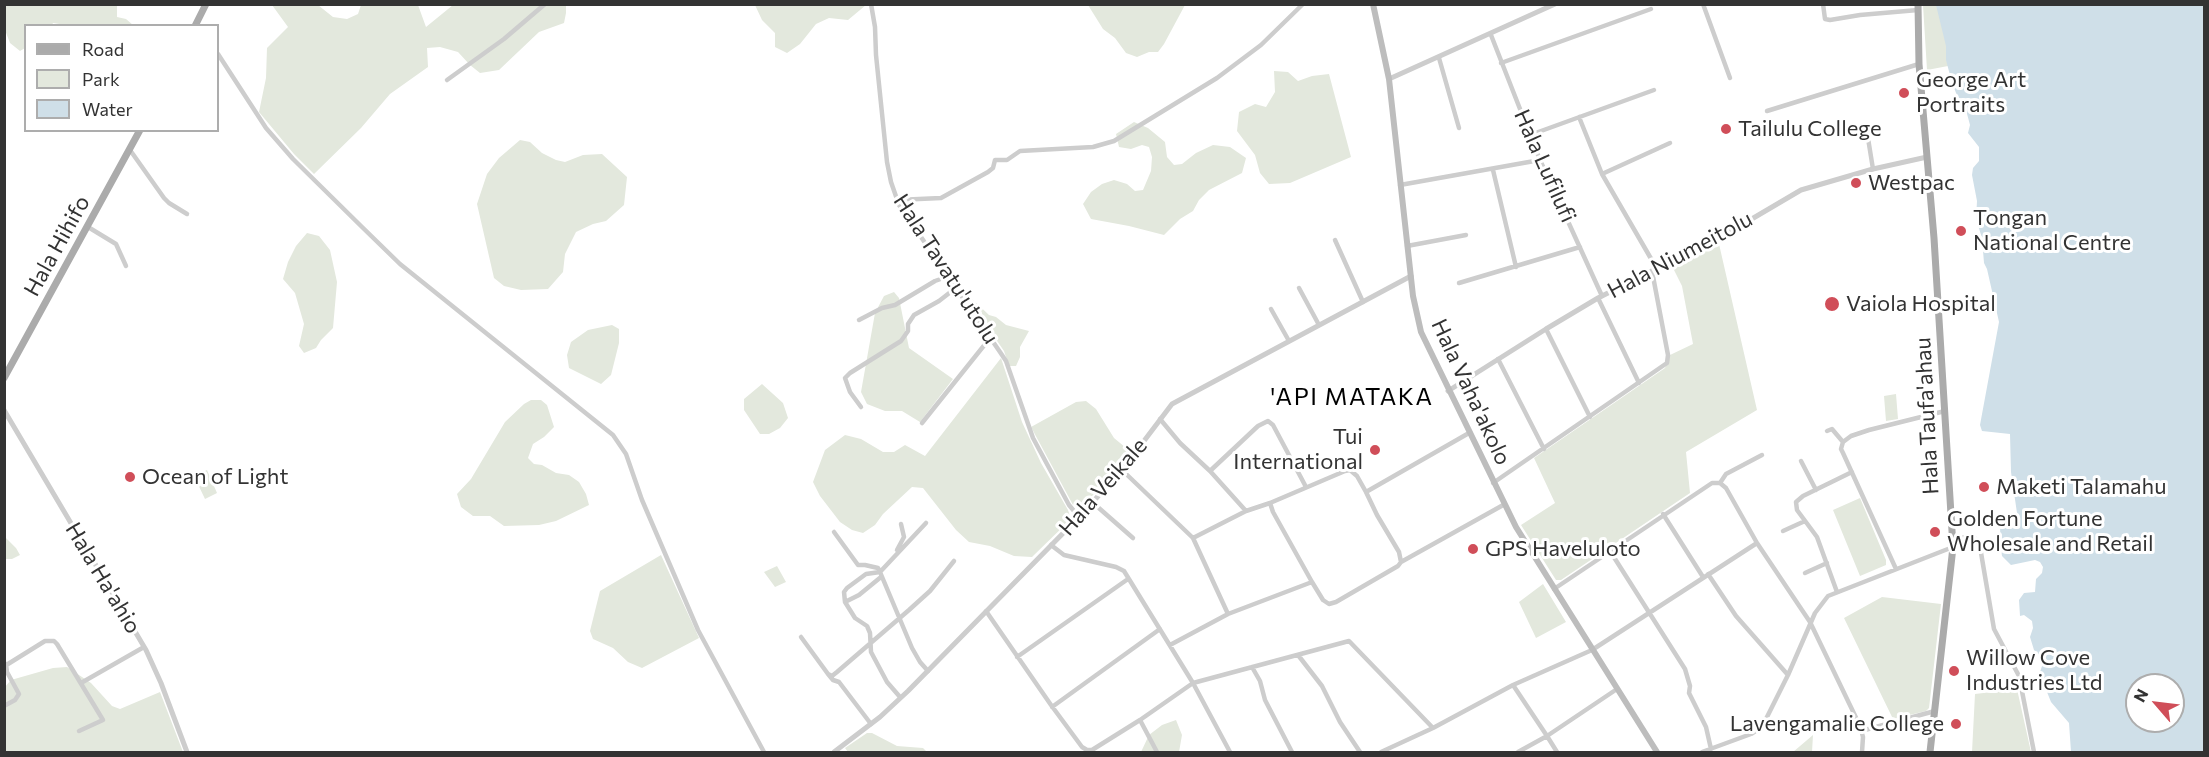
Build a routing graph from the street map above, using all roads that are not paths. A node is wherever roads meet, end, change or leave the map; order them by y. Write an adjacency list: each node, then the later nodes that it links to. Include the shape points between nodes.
1 (206, 4): 11 (main road)
2 (545, 4): 19 (street)
3 (871, 4): 35 (street, Hala Tavatu'utolu, via 887,162)
4 (1303, 4): 35 (street, via 1261,45 1217,78 1114,141 1093,147 1020,151 1007,160 995,160 988,172 941,198)
5 (1373, 4): 18 (main road, Hala Vaha'akolo)
6 (1555, 4): 12 (street)
7 (1702, 4): 17 (street)
8 (1823, 4): 9 (street, via 1825,19 1830,20)
9 (1918, 8): 16 (main road, Hala Taufa'ahau)
10 (1651, 9): 15 (street)
11 (196, 24)
12 (1491, 35): 14 (street); 15 (street, Hala Lufilufi)
13 (219, 56): 147 (street, via 266,128 400,264 614,435 626,454 698,630)
14 (1439, 58): 18 (street); 23 (street)
15 (1501, 63): 25 (street, Hala Lufilufi)
16 (1919, 64): 21 (street); 29 (main road, Hala Taufa'ahau)
17 (1730, 78)
18 (1389, 79): 34 (main road, Hala Vaha'akolo)
19 (447, 80)
20 (1654, 90): 22 (street)
21 (1767, 111)
22 (1578, 117): 25 (street); 33 (street)
23 (1459, 128)
24 (139, 132): 28 (main road, Hala Hihifo)
25 (1530, 135): 30 (street, Hala Lufilufi)
26 (1843, 135): 31 (street, via 1861,129 1867,132)
27 (1670, 143): 33 (street)
28 (130, 150): 36 (street, via 164,198); 37 (main road, Hala Hihifo)
29 (1927, 157): 31 (street, Hala Niumeitolu); 64 (main road, Hala Taufa'ahau)
30 (1540, 160): 32 (street); 41 (street, Hala Lufilufi)
31 (1873, 169): 44 (street, Hala Niumeitolu, via 1801,190)
32 (1493, 170): 34 (street); 43 (street)
33 (1602, 174): 44 (street)
34 (1400, 185): 40 (main road, Hala Vaha'akolo)
35 (897, 200): 45 (street, Hala Tavatu'utolu)
36 (187, 214)
37 (88, 227): 42 (street, via 116,244); 59 (main road, Hala Hihifo)
38 (1466, 235): 40 (street)
39 (1335, 240): 51 (street)
40 (1407, 246): 46 (main road, Hala Vaha'akolo)
41 (1580, 248): 43 (street); 50 (street, Hala Lufilufi)
42 (126, 266)
43 (1516, 267): 47 (street)
44 (1654, 270): 50 (street, Hala Niumeitolu); 60 (street, via 1668,358 1664,366)
45 (950, 276): 48 (street, Hala Tavatu'utolu); 53 (street)
46 (1411, 276): 51 (street, Hala Veikale); 61 (main road, Hala Vaha'akolo, via 1421,333)
47 (1459, 283)
48 (957, 287): 56 (street, Hala Tavatu'utolu); 62 (street, via 914,315 901,341 845,378)
49 (1299, 288): 54 (street)
50 (1600, 297): 55 (street, Hala Niumeitolu); 60 (street, Hala Lufilufi)
51 (1363, 302): 54 (street, Hala Veikale)
52 (1271, 309): 57 (street)
53 (859, 320)
54 (1320, 325): 57 (street, Hala Veikale)
55 (1546, 329): 58 (street, Hala Niumeitolu); 65 (street)
56 (990, 338): 67 (street); 87 (street, Hala Tavatu'utolu, via 1006,361 1033,438)
57 (1289, 341): 66 (street, Hala Veikale, via 1172,404)
58 (1498, 359): 61 (street, Hala Niumeitolu); 71 (street)
59 (4, 378)
60 (1639, 383): 65 (street)
61 (1448, 391): 69 (main road, Hala Vaha'akolo)
62 (861, 407)
63 (4, 410): 122 (street, Hala Ha'ahio)
64 (1945, 411): 70 (street, via 1869,430); 93 (main road, Hala Taufa'ahau)
65 (1590, 417): 71 (street)
66 (1160, 419): 74 (street, Hala Veikale); 75 (street)
67 (922, 423)
68 (1827, 431): 70 (street, via 1832,429)
69 (1469, 433): 77 (main road, Hala Vaha'akolo); 81 (street)
70 (1843, 442): 76 (street, via 1841,449)
71 (1544, 449): 77 (street)
72 (1762, 455): 78 (street, via 1726,474)
73 (1801, 461): 80 (street)
74 (1122, 470): 82 (street, Hala Veikale); 95 (street)
75 (1210, 471): 79 (street, via 1268,421); 85 (street)
76 (1852, 472): 80 (street); 104 (street)
77 (1493, 483): 84 (main road, Hala Vaha'akolo)
78 (1720, 483): 86 (street, via 1712,483); 96 (street)
79 (1306, 487): 81 (street, via 1350,470); 83 (street)
80 (1816, 490): 88 (street, via 1796,502)
81 (1366, 492): 102 (street)
82 (1092, 502): 87 (street, Hala Veikale); 94 (street)
83 (1270, 503): 85 (street); 109 (street)
84 (1505, 504): 102 (street); 110 (main road, Hala Vaha'akolo)
85 (1246, 511): 95 (street)
86 (1663, 514): 99 (street); 107 (street)
87 (1079, 517): 97 (street, Hala Veikale)
88 (1805, 520): 91 (street); 103 (street)
89 (926, 523): 100 (street)
90 (901, 524): 100 (street, via 904,537)
91 (1783, 531)
92 (834, 532): 106 (street, via 858,565 878,568)
93 (1952, 537): 98 (main road, Hala Taufa'ahau); 160 (street, via 1979,541 1994,629 2019,676)
94 (1133, 538)
95 (1193, 538): 115 (street)
96 (1757, 543): 107 (street); 117 (street)
97 (1051, 546): 108 (street, via 1064,555 1116,567); 113 (street, Hala Veikale)
98 (1953, 547): 104 (street); 138 (main road, Hala Taufa'ahau)
99 (1610, 551): 110 (street); 114 (street)
100 (895, 555): 106 (street)
101 (954, 561): 116 (street, via 930,591)
102 (1401, 562): 109 (street, via 1329,604)
103 (1827, 563): 105 (street); 111 (street)
104 (1896, 569): 111 (street)
105 (1805, 573)
106 (881, 575): 112 (street, via 860,595); 112 (street, via 866,574 854,582 844,592); 116 (street)
107 (1705, 576): 114 (street); 130 (street)
108 (1128, 579): 118 (street); 125 (street)
109 (1312, 582): 115 (street)
110 (1554, 589): 123 (main road, Hala Vaha'akolo)
111 (1837, 592): 117 (street, via 1820,603)
112 (845, 602): 120 (street, via 855,618 867,626)
113 (986, 611): 125 (street); 128 (street, Hala Veikale)
114 (1648, 613): 123 (street); 145 (street, via 1685,669 1689,693 1706,727)
115 (1228, 615): 121 (street)
116 (899, 618): 120 (street); 128 (street, via 920,663)
117 (1810, 622): 130 (street); 143 (street)
118 (1160, 629): 121 (street); 137 (street)
119 (801, 637): 129 (street)
120 (869, 644): 129 (street, via 832,676); 135 (street, via 887,682)
121 (1170, 645): 132 (street)
122 (144, 647): 131 (street); 146 (street, Hala Ha'ahio)
123 (1592, 650): 133 (street); 134 (main road, Hala Vaha'akolo)
124 (1298, 655): 127 (street); 141 (street, via 1349,641); 152 (street, via 1322,686)
125 (1017, 657): 137 (street)
126 (5, 664): 131 (street, via 45,641 54,641); 136 (street, via 19,694)
127 (1252, 667): 132 (street); 151 (street)
128 (928, 671): 135 (street, Hala Veikale)
129 (828, 674): 140 (street, via 839,682)
130 (1788, 675): 145 (street, via 1762,727)
131 (81, 683): 142 (street, via 103,720)
132 (1193, 683): 139 (street); 150 (street)
133 (1513, 686): 141 (street); 144 (street)
134 (1617, 689): 144 (street); 156 (main road, Hala Vaha'akolo)
135 (900, 697): 140 (street, Hala Veikale)
136 (4, 706)
137 (1052, 707): 139 (street, via 1087,750)
138 (1935, 711): 143 (street); 159 (main road, Hala Taufa'ahau)
139 (1140, 720): 149 (street)
140 (870, 724): 148 (street, Hala Veikale)
141 (1432, 728): 153 (street)
142 (79, 731)
143 (1862, 731): 158 (street)
144 (1547, 736): 154 (street); 155 (street)
145 (1711, 749): 157 (street)
146 (187, 753)
147 (764, 753)
148 (834, 753)
149 (1157, 753)
150 (1230, 753)
151 (1292, 753)
152 (1360, 753)
153 (1381, 753)
154 (1518, 753)
155 (1557, 753)
156 (1657, 753)
157 (1702, 753)
158 (1862, 753)
159 (1930, 753)
160 (2034, 753)

